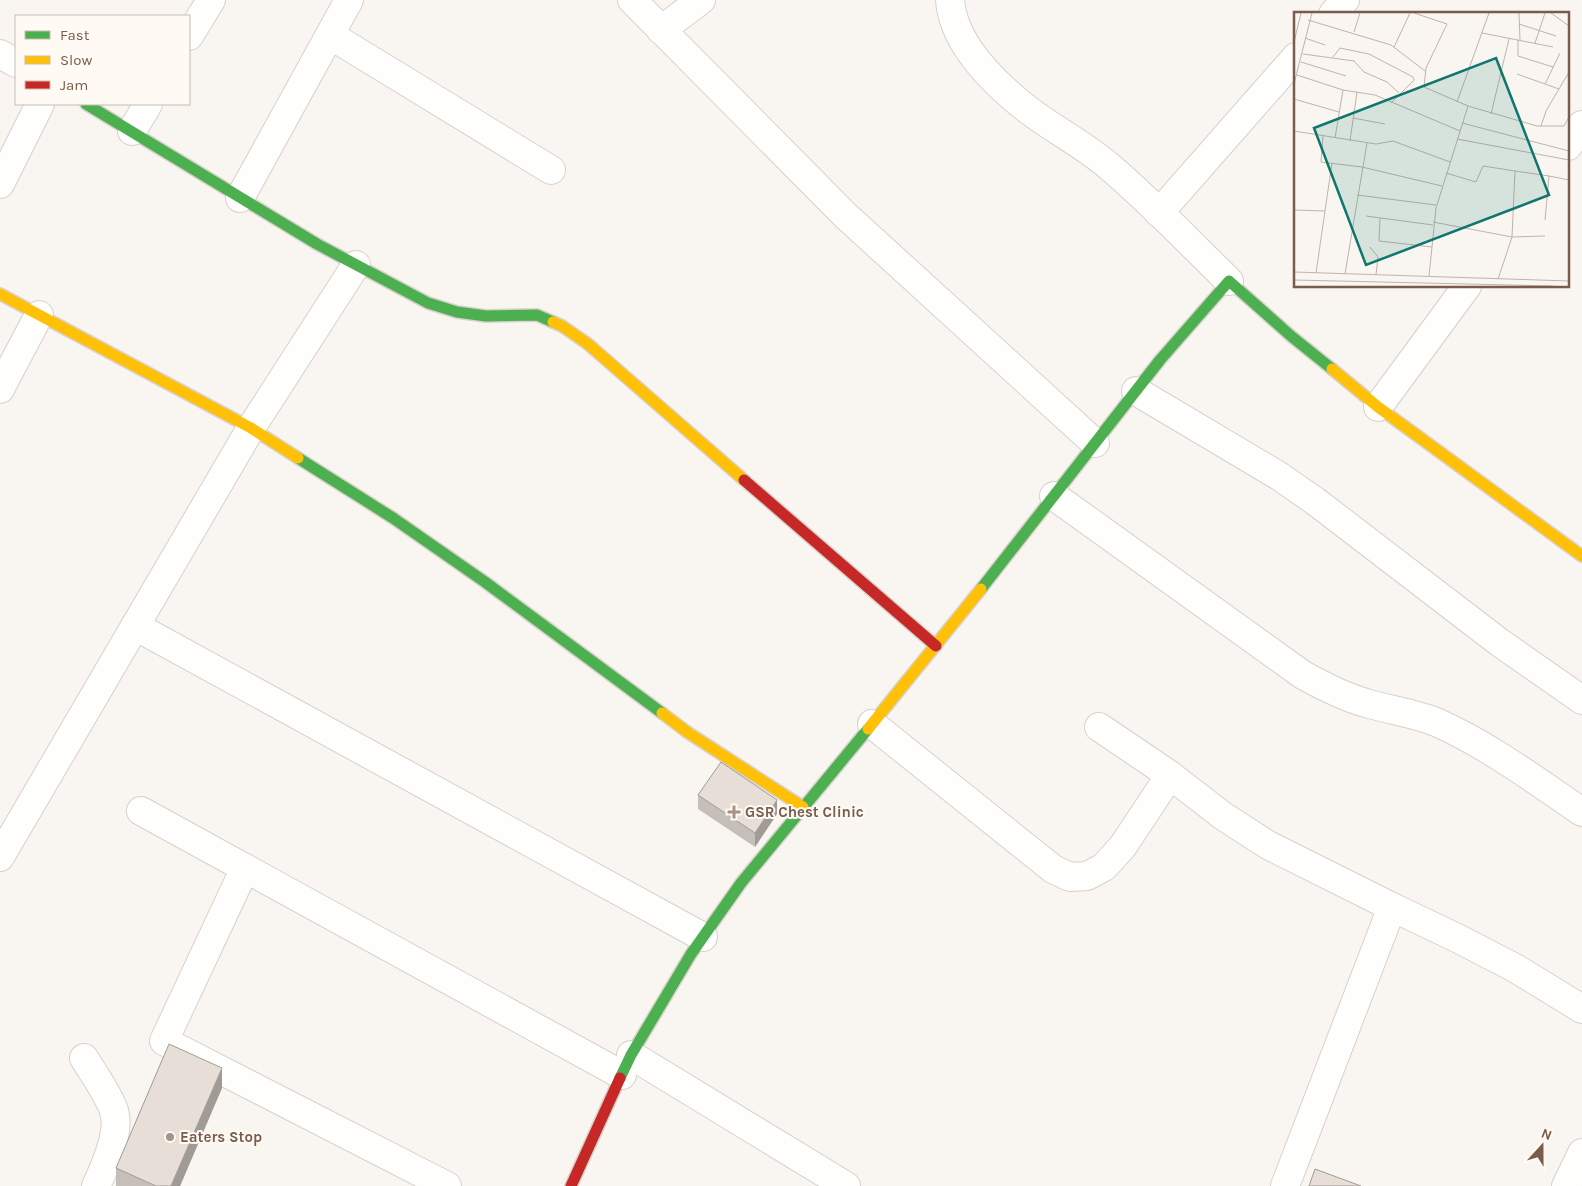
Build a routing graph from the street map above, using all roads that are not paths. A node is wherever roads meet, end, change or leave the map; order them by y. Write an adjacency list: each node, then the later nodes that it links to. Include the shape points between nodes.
1 (211, 0): 9 (street)
2 (350, 0): 10 (street)
3 (632, 0): 8 (street)
4 (701, 0): 8 (street)
5 (950, 0): 23 (street, via 965,44 986,70 1028,110 1084,146 1111,168)
6 (1345, 0): 7 (street)
7 (1335, 12)
8 (661, 30): 33 (street, via 846,215)
9 (190, 34)
10 (330, 35): 20 (street); 22 (street)
11 (0, 54): 13 (street)
12 (1294, 58): 23 (street)
13 (15, 62)
14 (40, 105): 21 (street)
15 (88, 105): 18 (street)
16 (147, 105): 18 (street)
17 (1582, 125): 19 (street)
18 (132, 131): 22 (street)
19 (1570, 143)
20 (551, 170)
21 (0, 184)
22 (240, 198): 24 (street)
23 (1159, 214): 25 (street)
24 (356, 265): 32 (street); 37 (street, via 428,303 458,312 486,316 537,315 562,326 588,344)
25 (1229, 281): 30 (street); 31 (street)
26 (1466, 288): 31 (street)
27 (0, 294): 28 (street)
28 (39, 315): 29 (street); 32 (street)
29 (0, 389)
30 (1136, 391): 33 (street); 38 (street, via 1279,476 1499,642)
31 (1378, 407): 35 (street)
32 (251, 428): 36 (street); 42 (street, via 478,576 687,732)
33 (1095, 443): 34 (street)
34 (1054, 496): 37 (street); 44 (street, via 1303,674 1358,700 1402,711 1452,730 1527,774)
35 (1582, 556)
36 (136, 626): 45 (street); 48 (street)
37 (936, 646): 39 (street)
38 (1582, 700)
39 (872, 724): 41 (street, via 1053,869 1070,877 1087,876 1104,867 1123,846); 42 (street)
40 (1099, 727): 41 (street)
41 (1170, 775): 47 (street, via 1223,816 1268,845)
42 (803, 808): 48 (street, via 741,883)
43 (141, 811): 46 (street)
44 (1582, 812)
45 (0, 858)
46 (245, 868): 51 (street); 54 (street, via 164,1041)
47 (1392, 906): 49 (street, via 1515,968); 57 (street)
48 (703, 937): 51 (street)
49 (1582, 1009)
50 (84, 1058): 53 (street, via 114,1110 110,1156)
51 (627, 1065): 55 (street); 56 (street)
52 (1582, 1153): 58 (street)
53 (96, 1186)
54 (448, 1186)
55 (571, 1186)
56 (846, 1186)
57 (1285, 1186)
58 (1566, 1186)

